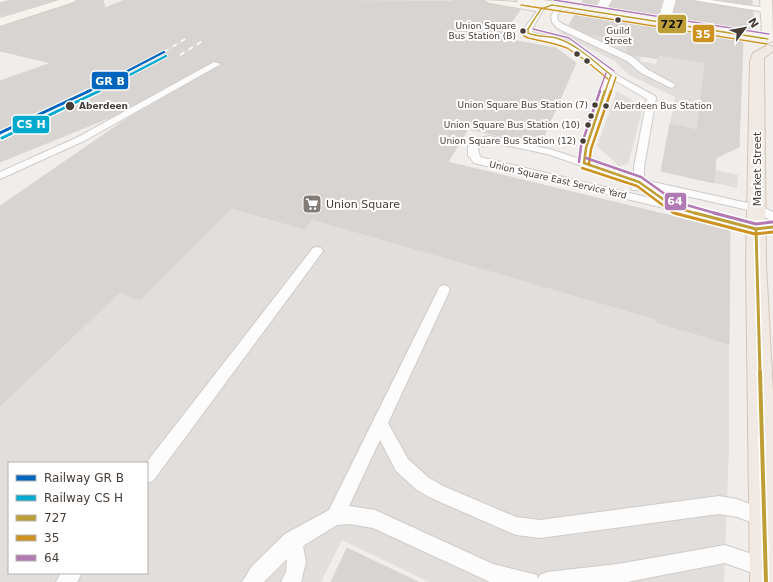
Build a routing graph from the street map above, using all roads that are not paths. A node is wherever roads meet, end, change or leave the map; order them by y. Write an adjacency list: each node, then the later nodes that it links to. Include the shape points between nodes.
1 (50, 0): 12 (street)
2 (70, 0): 14 (street)
3 (489, 0): 13 (street)
4 (522, 0): 10 (street)
5 (606, 0): 11 (street)
6 (670, 0): 15 (street)
7 (696, 0): 8 (lane)
8 (709, 1): 9 (lane)
9 (768, 7): 17 (street)
10 (555, 8): 11 (street); 13 (street); 15 (street); 16 (lane, via 555,22)
11 (600, 12): 15 (street)
12 (0, 16)
13 (541, 18): 16 (lane, via 559,30); 19 (lane, via 528,29 528,33 558,39 571,45)
14 (0, 22)
15 (663, 25): 17 (street)
16 (572, 32): 20 (lane, via 630,59 644,71)
17 (770, 45): 26 (main road, Market Street, via 758,56)
18 (217, 64): 22 (lane, via 75,142)
19 (611, 75): 21 (lane, via 586,148); 23 (lane, via 652,98 639,167)
20 (672, 85)
21 (584, 163): 23 (lane); 24 (lane, Union Square East Service Yard, via 550,152 490,139 477,143 472,152 478,161)
22 (0, 176)
23 (639, 182): 24 (lane); 25 (lane); 26 (lane)
24 (632, 198): 25 (lane, Union Square East Service Yard)
25 (674, 207): 26 (lane, Union Square East Service Yard)
26 (765, 220): 32 (main road, Market Street)
27 (317, 251): 30 (lane)
28 (444, 290): 29 (lane)
29 (380, 422): 31 (lane); 32 (lane, via 402,465 423,484 516,526 540,529 719,504)
30 (148, 474)
31 (335, 516): 33 (lane); 37 (lane, via 364,516 375,519 492,573)
32 (769, 520): 34 (main road, Market Street)
33 (292, 541): 35 (lane); 36 (lane, via 297,553 297,564)
34 (768, 574): 38 (lane, via 725,554 618,574)
35 (252, 582)
36 (291, 582)
37 (530, 582)
38 (547, 582)

